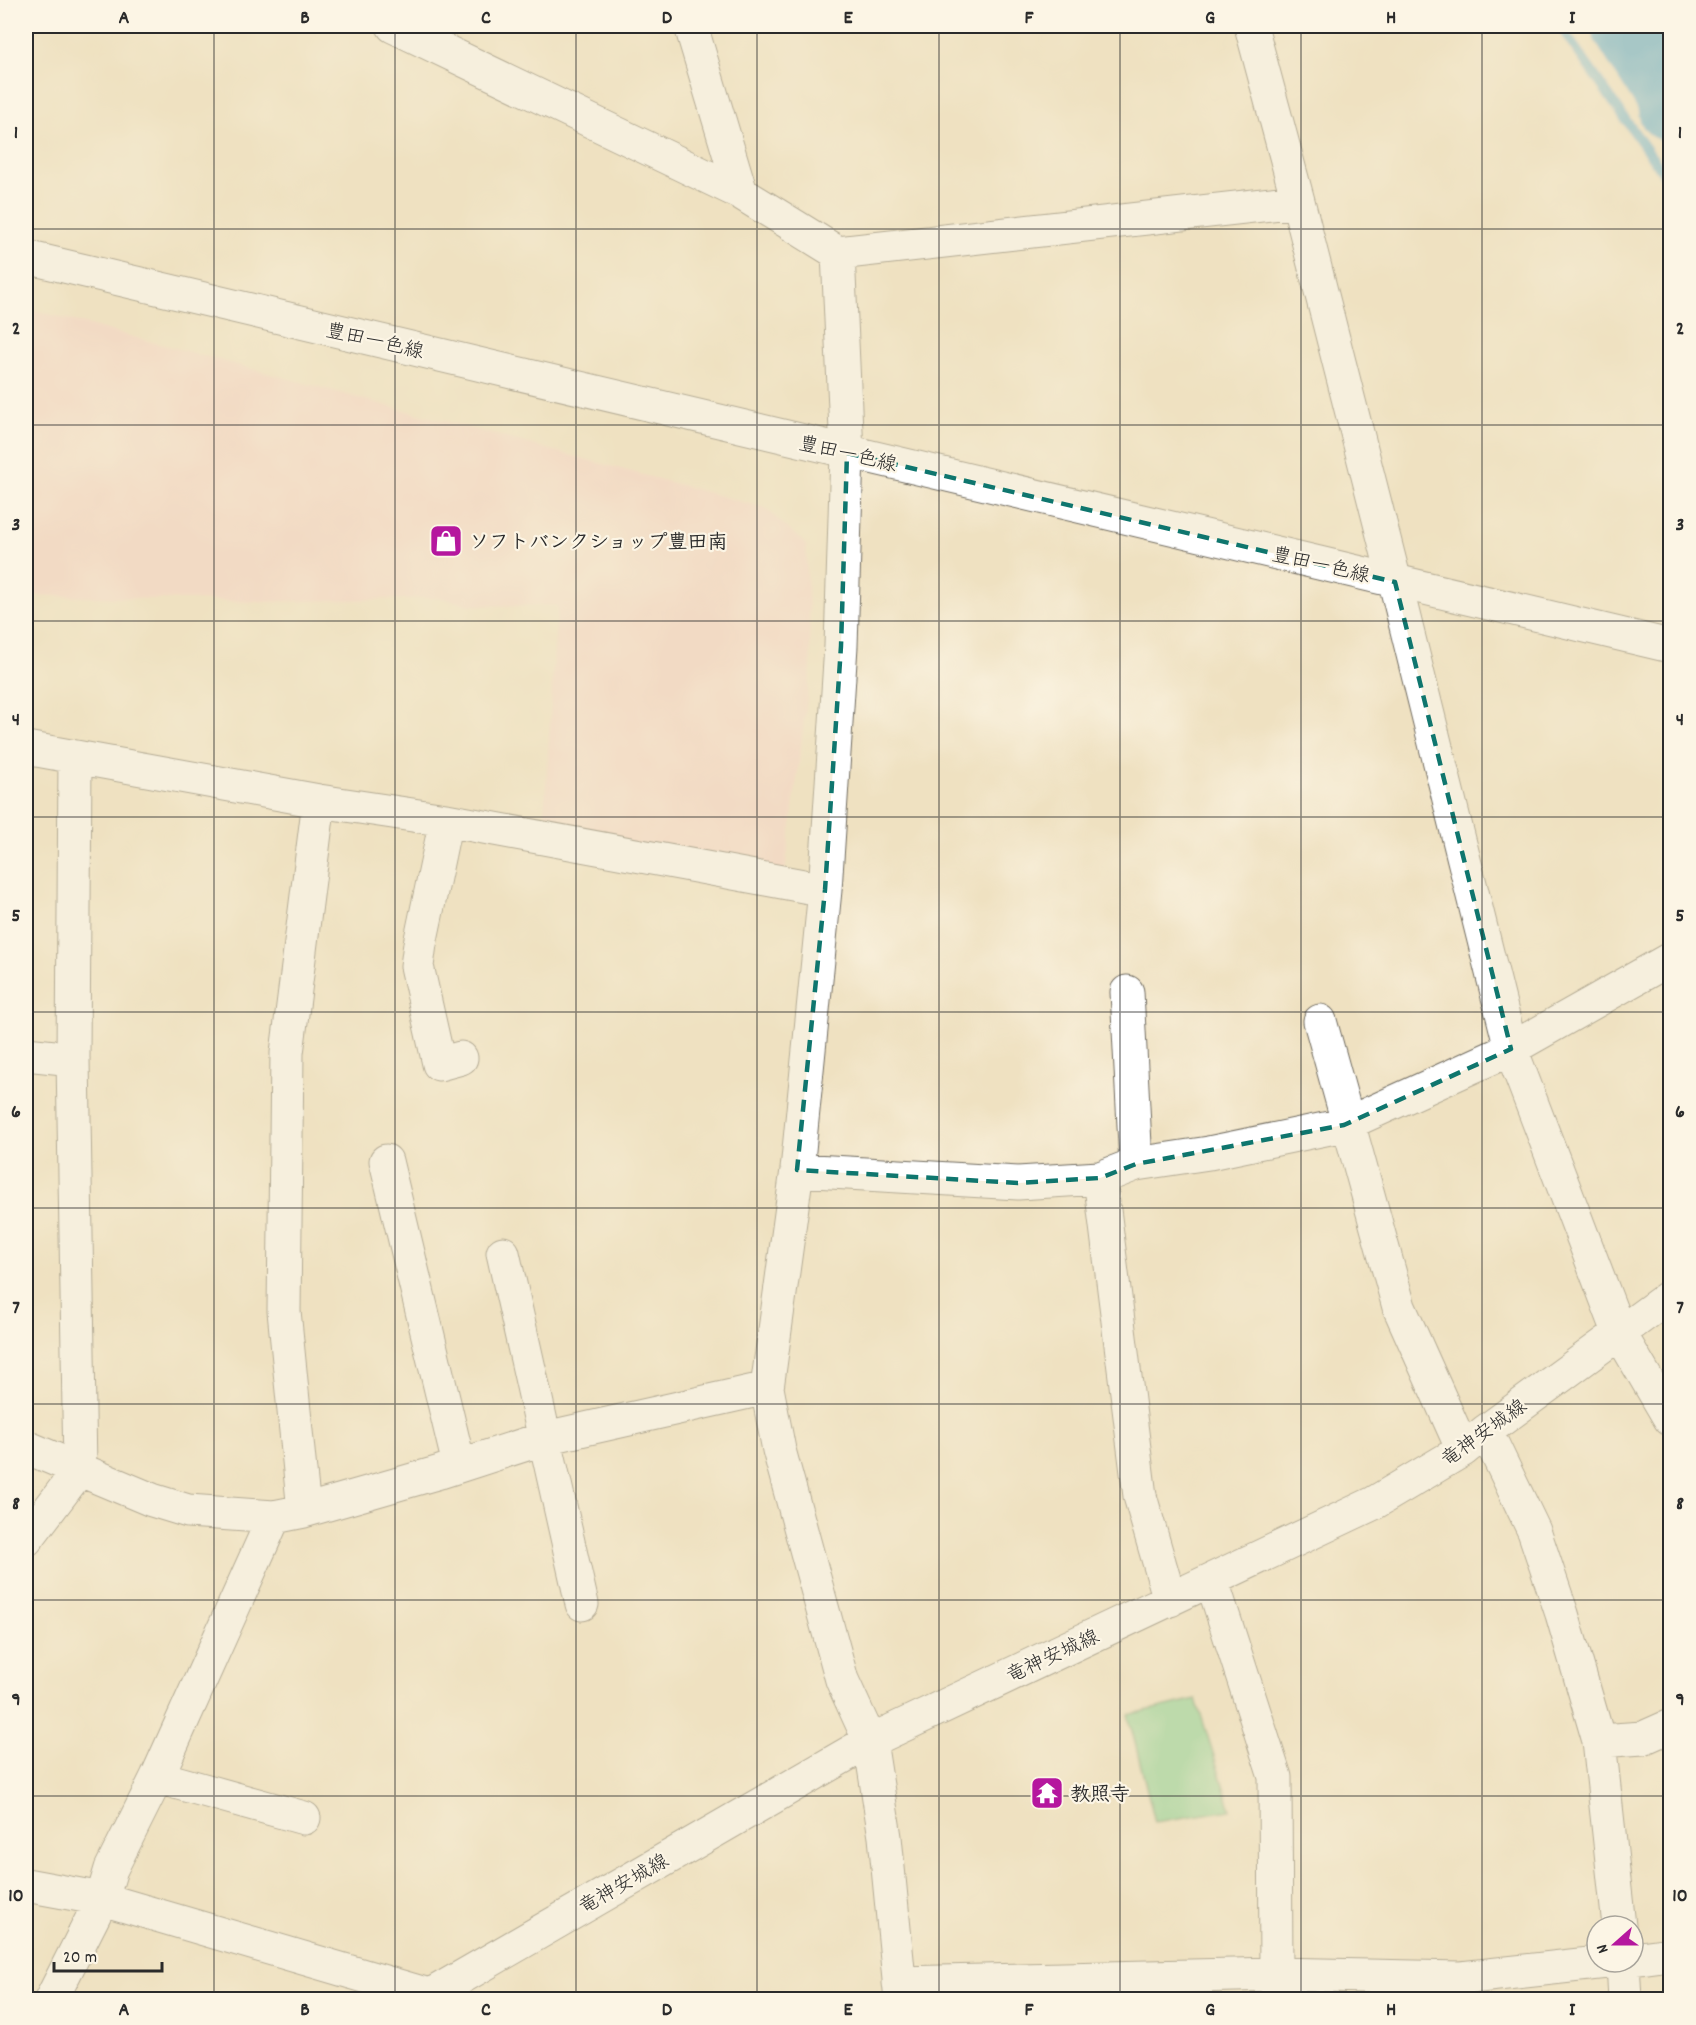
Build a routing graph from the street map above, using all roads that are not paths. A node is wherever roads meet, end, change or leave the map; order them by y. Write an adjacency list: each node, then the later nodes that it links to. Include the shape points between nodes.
1 (393, 26): 4 (street)
2 (691, 26): 4 (street)
3 (1251, 26): 5 (street)
4 (741, 193): 6 (street)
5 (1298, 201): 6 (street); 9 (street)
6 (838, 253): 8 (street)
7 (26, 257): 8 (street, 豊田一色線)
8 (847, 453): 9 (street, 豊田一色線); 15 (street, via 842,646)
9 (1395, 582): 10 (street, 豊田一色線); 19 (street)
10 (1671, 646)
11 (26, 748): 12 (street)
12 (75, 757): 13 (street); 22 (street)
13 (319, 801): 14 (street); 38 (street, via 287,1053 284,1311)
14 (446, 820): 15 (street); 21 (street, via 417,966 439,1064)
15 (825, 890): 26 (street)
16 (1671, 959): 19 (street)
17 (1127, 992): 25 (street)
18 (1320, 1022): 23 (street)
19 (1511, 1049): 23 (street); 30 (street)
20 (26, 1054): 22 (street)
21 (461, 1058)
22 (73, 1059): 37 (street)
23 (1349, 1122): 25 (street, via 1209,1153); 34 (street, via 1399,1307)
24 (386, 1161): 36 (street)
25 (1136, 1164): 27 (street)
26 (797, 1170): 27 (street, via 1018,1183); 31 (street)
27 (1100, 1178): 41 (street, via 1140,1496)
28 (503, 1253): 33 (street)
29 (1671, 1296): 30 (street, 竜神安城線)
30 (1619, 1332): 32 (street); 34 (street, 竜神安城線)
31 (767, 1388): 33 (street); 44 (street, via 779,1450 843,1680)
32 (1671, 1419)
33 (545, 1438): 36 (street); 42 (street)
34 (1474, 1441): 40 (street, 竜神安城線, via 1374,1503); 45 (street, via 1534,1531)
35 (26, 1447): 37 (street)
36 (459, 1465): 38 (street)
37 (80, 1468): 38 (street, via 152,1500 188,1511); 39 (street)
38 (289, 1514): 46 (street)
39 (26, 1540)
40 (1212, 1581): 41 (street, 竜神安城線); 55 (street, via 1275,1777)
41 (1170, 1600): 44 (street, 竜神安城線)
42 (582, 1604)
43 (1671, 1726): 45 (street, via 1643,1737)
44 (870, 1741): 56 (street, via 885,1836); 57 (street, 竜神安城線)
45 (1599, 1741): 50 (street)
46 (157, 1777): 47 (street); 49 (street, via 111,1869)
47 (304, 1818)
48 (26, 1885): 49 (street)
49 (102, 1899): 57 (street); 58 (street)
50 (1618, 1914)
51 (1671, 1954): 52 (street)
52 (1645, 1957)
53 (1585, 1964): 55 (street, via 1461,1978)
54 (1624, 1974): 59 (street)
55 (1277, 1987): 56 (street)
56 (900, 1991)
57 (425, 1997)
58 (51, 2000)
59 (1625, 2000)

